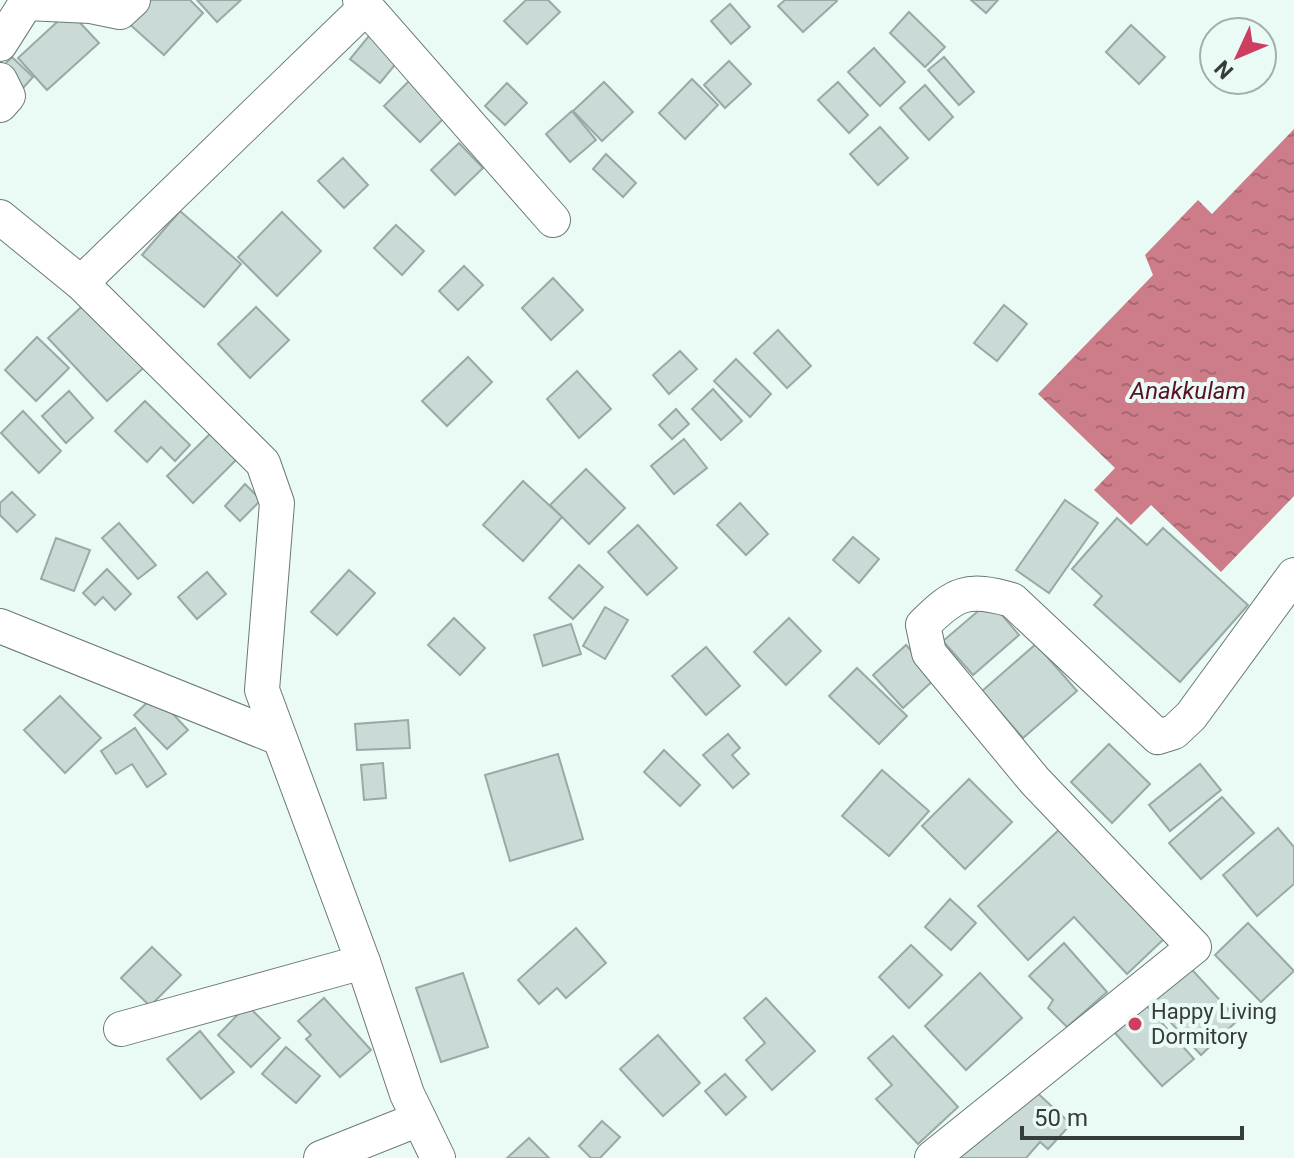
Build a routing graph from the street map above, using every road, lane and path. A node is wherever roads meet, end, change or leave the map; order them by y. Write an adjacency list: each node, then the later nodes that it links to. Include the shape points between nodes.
1 (133, 0): 3 (street, via 120,12 26,3)
2 (363, 4): 7 (street); 8 (street)
3 (0, 44)
4 (0, 80): 5 (street, via 8,96)
5 (0, 105)
6 (0, 217): 8 (street)
7 (553, 220)
8 (81, 283): 11 (street, via 263,463 277,503 262,690)
9 (1294, 575): 17 (street, via 1191,716 1174,732 1158,737 1012,600 981,591 950,598 923,625 929,653 1035,781 1194,947)
10 (0, 626): 11 (street)
11 (279, 738): 12 (street)
12 (363, 962): 13 (street); 14 (street)
13 (121, 1029)
14 (419, 1119): 15 (street); 16 (street)
15 (321, 1158)
16 (438, 1158)
17 (932, 1158)

